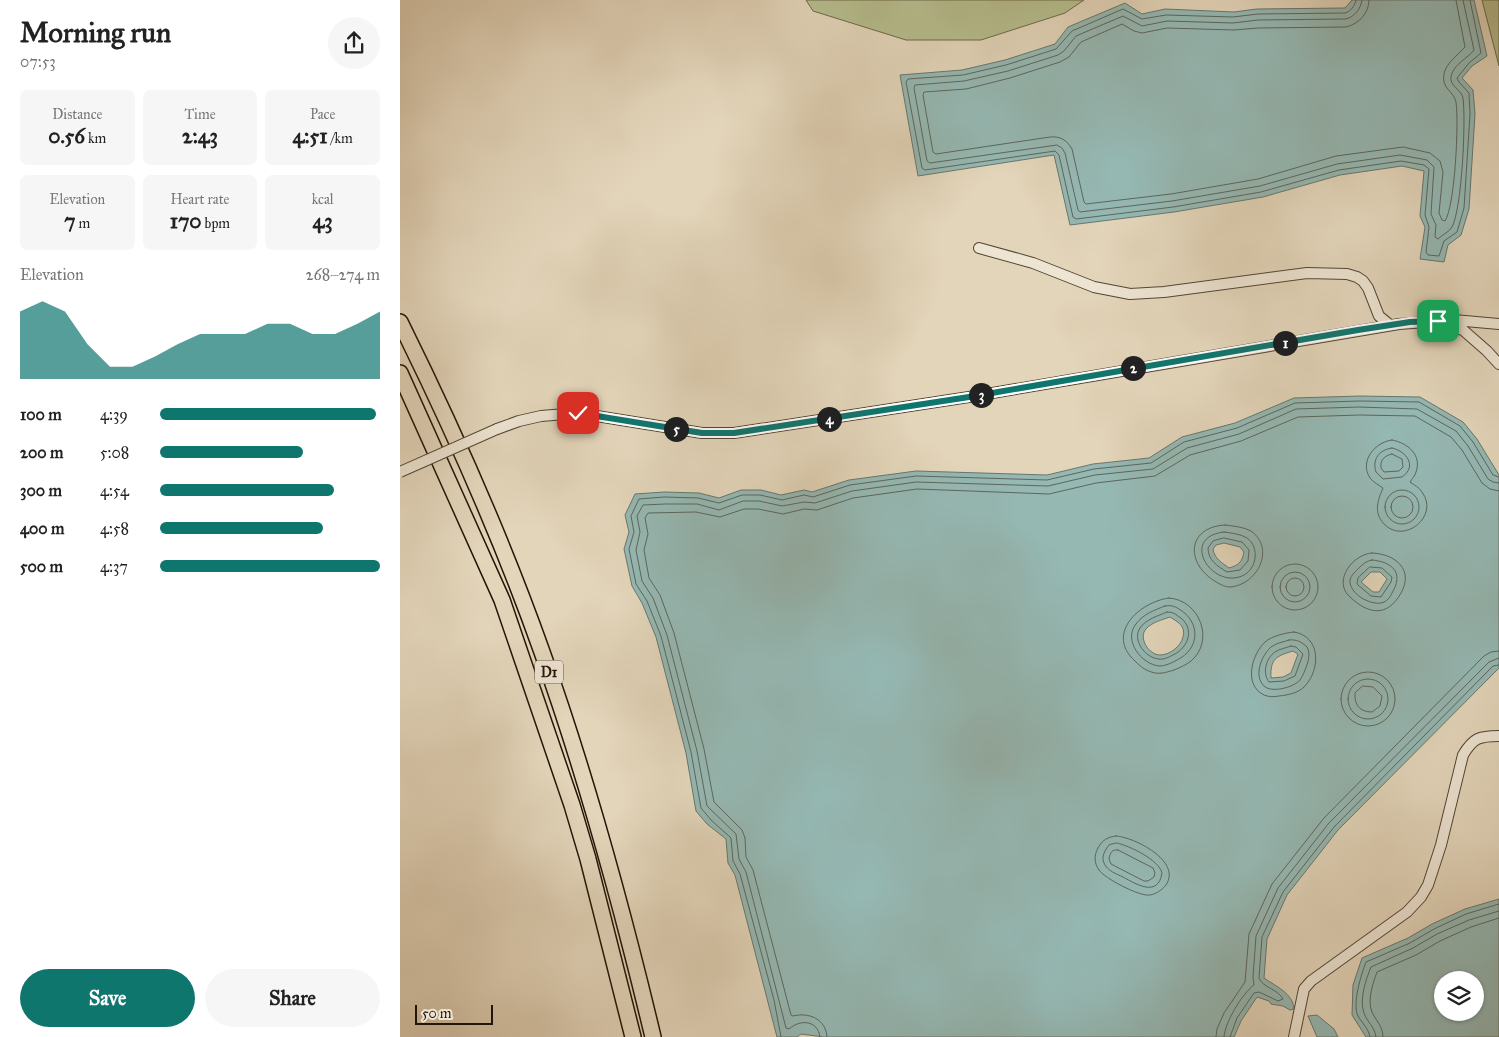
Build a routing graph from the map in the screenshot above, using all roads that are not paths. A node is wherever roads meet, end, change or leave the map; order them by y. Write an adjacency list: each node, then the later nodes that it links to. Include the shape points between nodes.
1 (979, 248): 4 (lane, via 1033,263 1094,287 1130,294 1307,273 1347,274 1363,281 1378,316)
2 (1438, 321): 4 (lane); 5 (lane); 6 (lane, via 1463,330)
3 (400, 322): 11 (highway, D1, via 441,404 542,652 609,863)
4 (1400, 324): 8 (lane, bridge, via 742,432 702,433 578,413 541,416 497,429)
5 (1499, 324)
6 (1499, 364)
7 (400, 373): 10 (highway, D1, via 502,600 572,805)
8 (400, 472)
9 (1499, 736): 12 (lane, via 1478,739 1469,744 1463,755 1441,844 1421,897 1407,912 1311,981 1304,989)
10 (633, 1037)
11 (653, 1037)
12 (1294, 1037)

